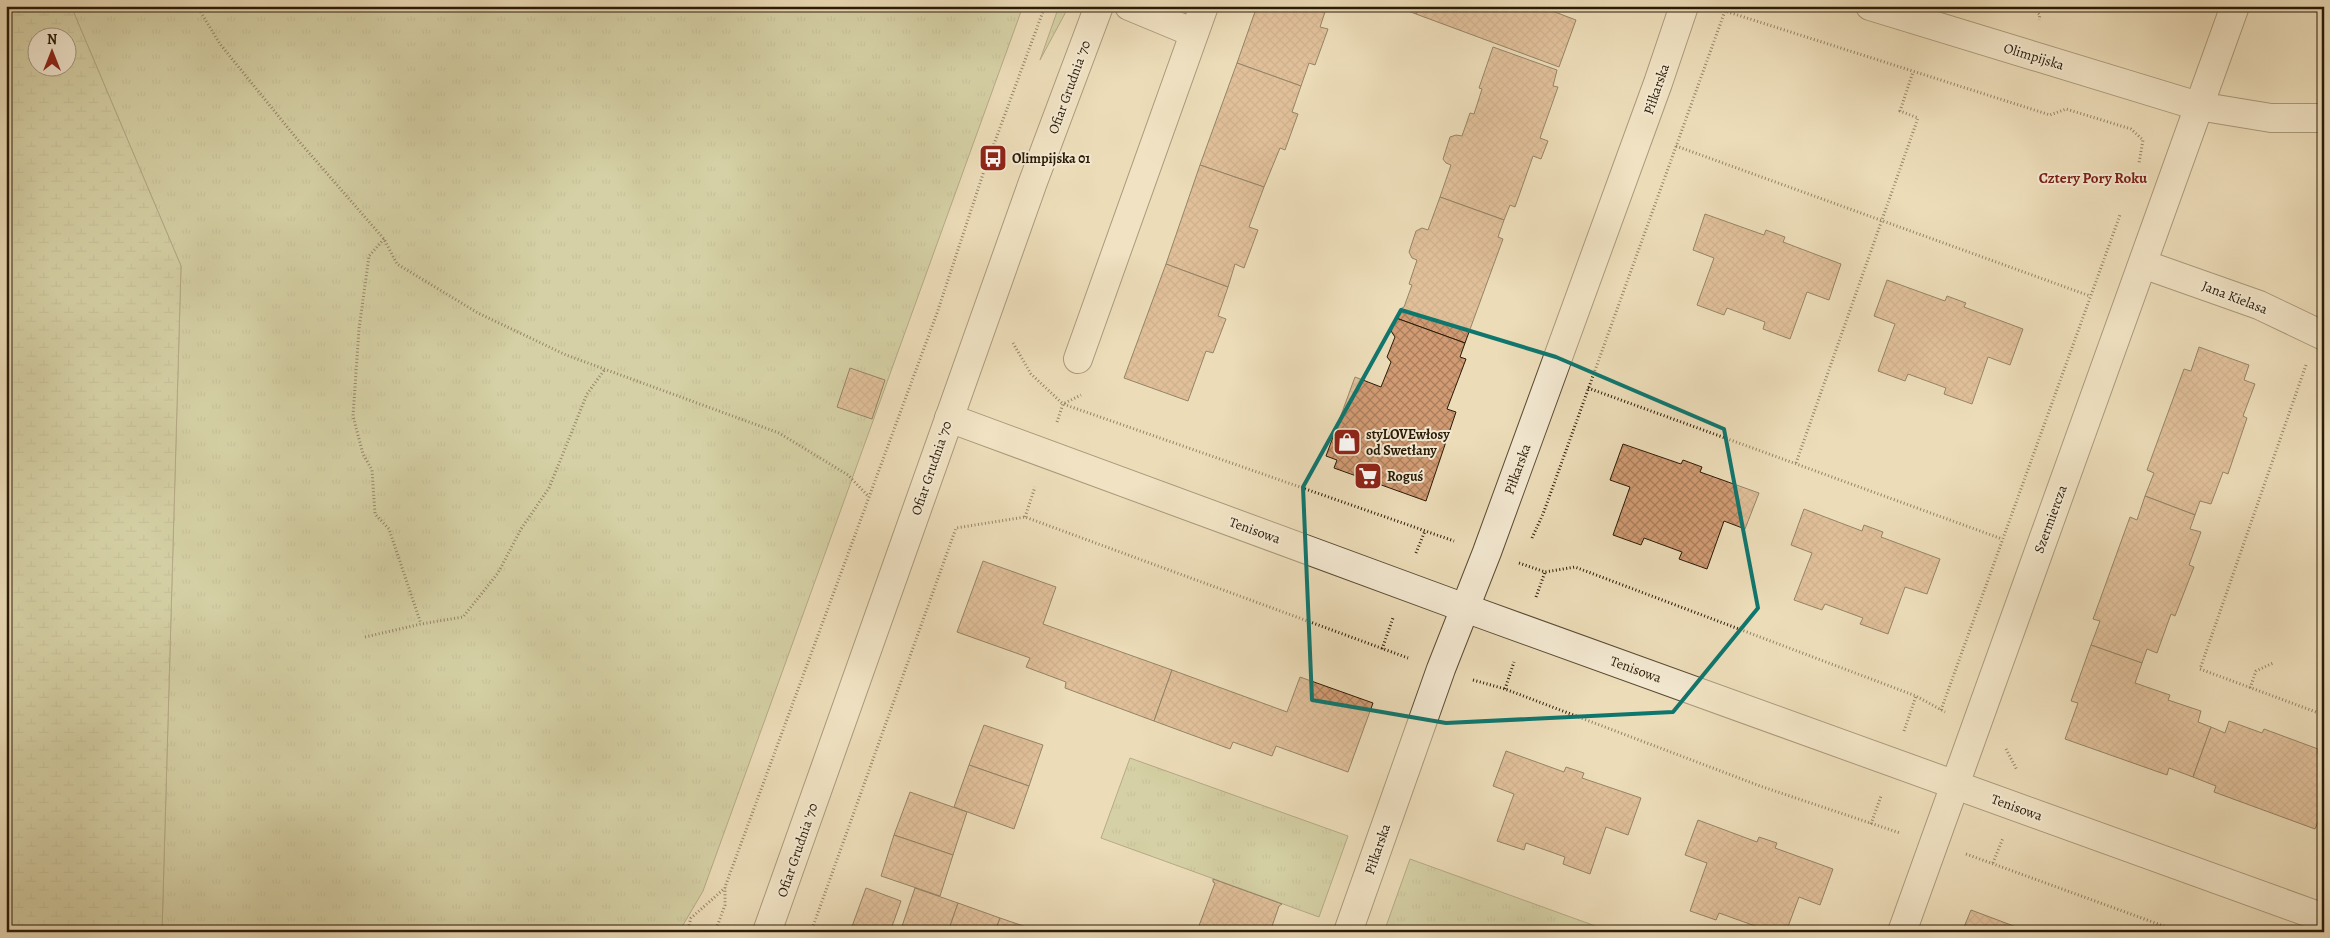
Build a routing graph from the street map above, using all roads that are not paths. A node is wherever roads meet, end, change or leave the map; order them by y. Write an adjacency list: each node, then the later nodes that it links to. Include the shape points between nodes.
1 (1099, 6): 13 (street, Ofiar Grudnia '70)
2 (1129, 6): 7 (street)
3 (1204, 6): 7 (street)
4 (1684, 6): 14 (street, Piłkarska)
5 (1870, 6): 8 (street, Olimpijska)
6 (2235, 6): 8 (street)
7 (1194, 33): 12 (street)
8 (2198, 106): 9 (street, Olimpijska, via 2271,118); 10 (street, Szermiercza)
9 (2324, 118)
10 (2143, 264): 11 (street, Jana Kielasa, via 2259,305); 15 (street, Szermiercza)
11 (2324, 336)
12 (1078, 359)
13 (949, 418): 14 (street, Tenisowa); 17 (street, Ofiar Grudnia '70)
14 (1465, 608): 15 (street, Tenisowa); 18 (street, Piłkarska)
15 (1954, 784): 16 (street, Tenisowa); 19 (street, Szermiercza)
16 (2324, 918)
17 (768, 932)
18 (1348, 932)
19 (1902, 932)

